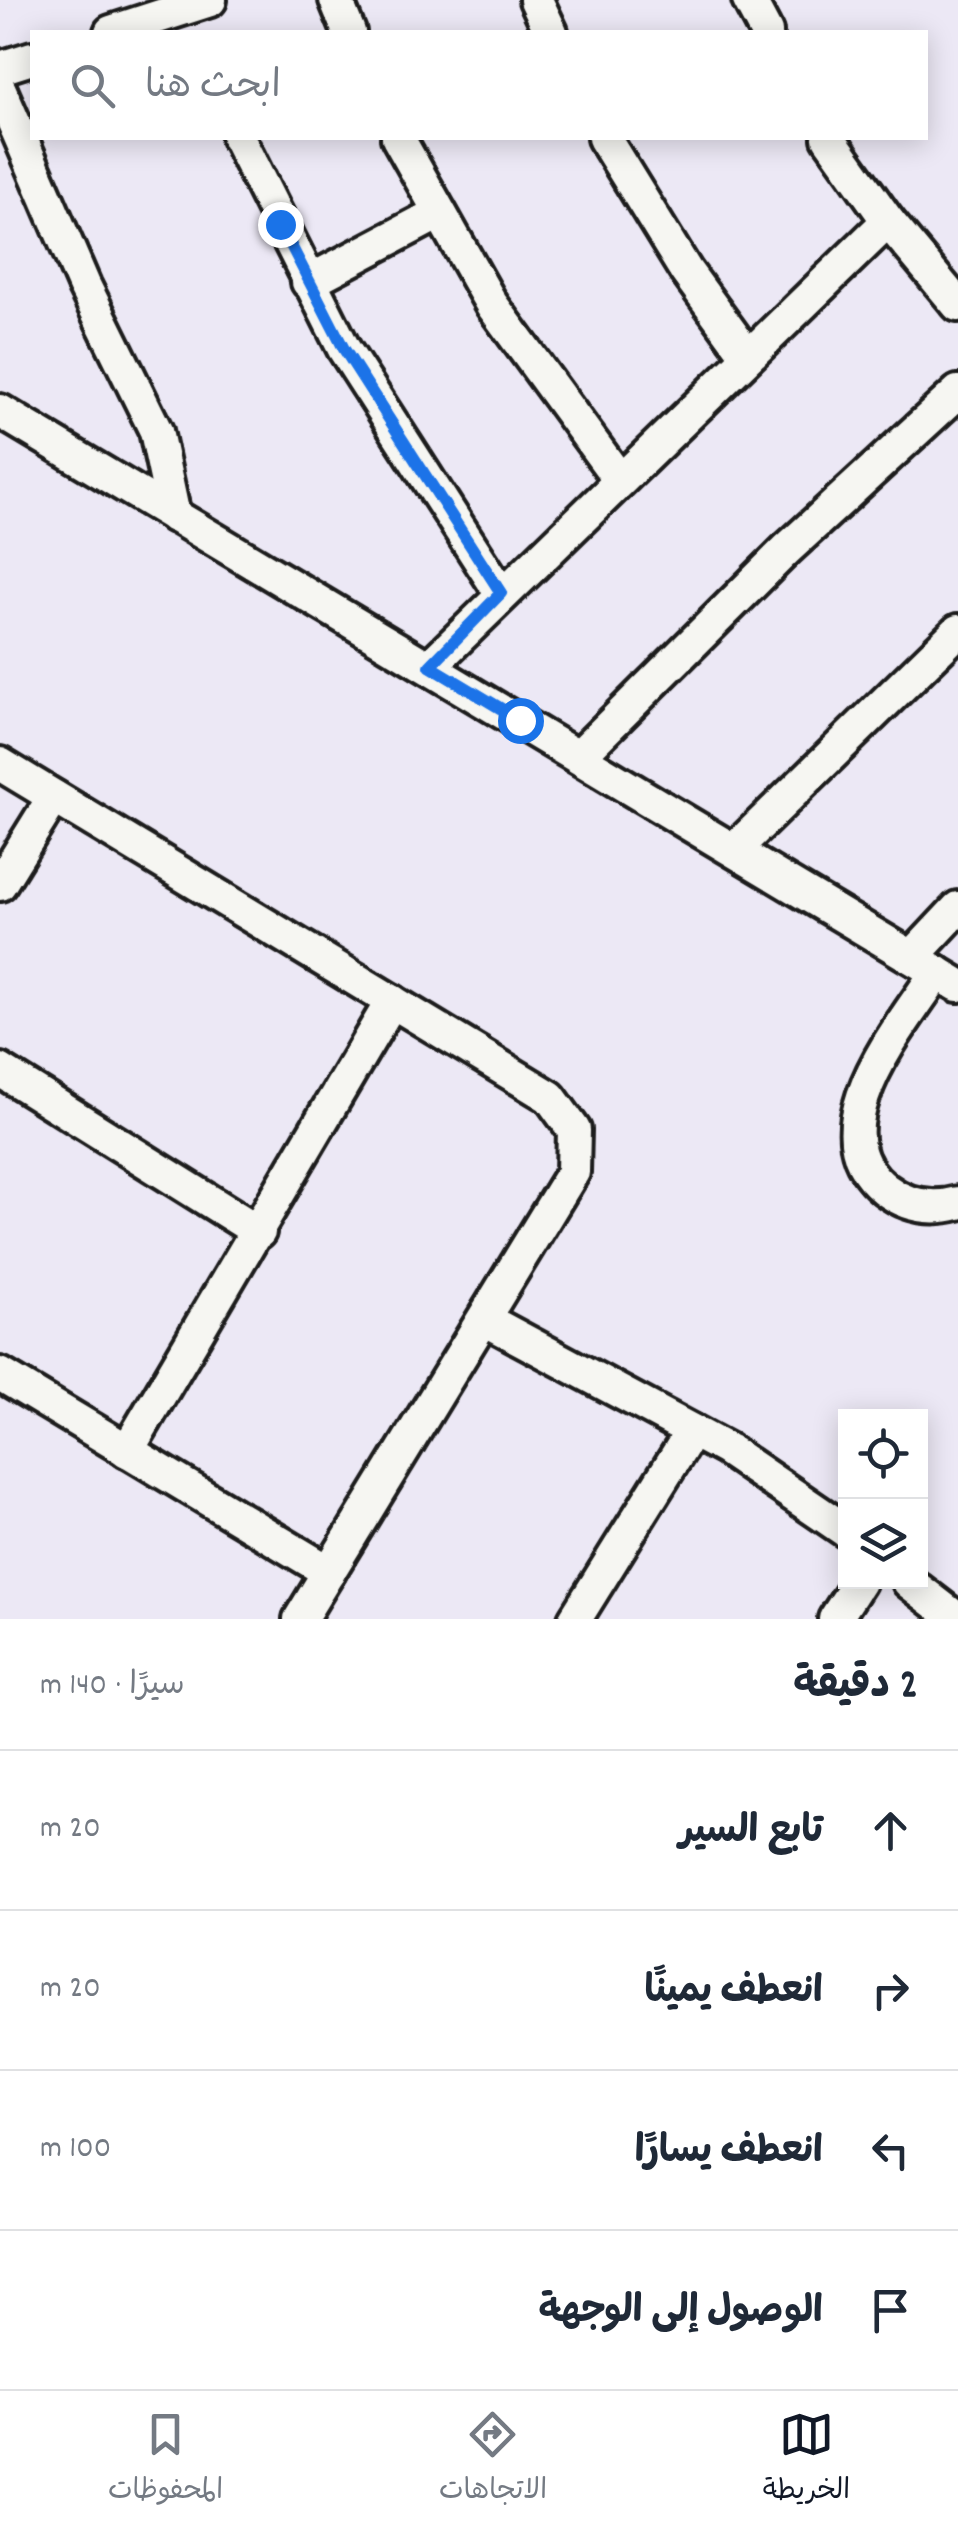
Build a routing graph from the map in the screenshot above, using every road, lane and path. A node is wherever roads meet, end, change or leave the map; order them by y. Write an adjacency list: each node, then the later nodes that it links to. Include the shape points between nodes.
1 (210, 0): 5 (street)
2 (336, 0): 7 (street)
3 (536, 0): 8 (street)
4 (750, 0): 9 (street)
5 (170, 16): 6 (street)
6 (118, 30)
7 (348, 30)
8 (550, 30)
9 (765, 30)
10 (30, 59): 11 (street)
11 (0, 68)
12 (0, 90): 25 (street, via 156,431)
13 (239, 140): 19 (street)
14 (399, 140): 17 (street)
15 (605, 140): 21 (street)
16 (831, 140): 18 (street)
17 (437, 214): 19 (street); 24 (street, via 543,380)
18 (888, 221): 20 (street); 21 (street)
19 (308, 282): 26 (street)
20 (958, 305)
21 (746, 355): 24 (street)
22 (958, 392): 29 (street, via 786,550)
23 (0, 411): 25 (street)
24 (619, 479): 26 (street)
25 (174, 516): 28 (street)
26 (501, 593): 28 (street)
27 (958, 631): 32 (street)
28 (430, 666): 29 (street)
29 (579, 756): 32 (street)
30 (0, 764): 31 (street)
31 (54, 797): 33 (street); 36 (street)
32 (734, 850): 35 (street)
33 (0, 884)
34 (958, 908): 35 (street)
35 (943, 974): 38 (street, via 867,1083 856,1135 871,1174 897,1197 926,1207)
36 (392, 1001): 39 (street); 40 (street, via 550,1097 574,1130 573,1172)
37 (0, 1070): 39 (street)
38 (958, 1203)
39 (259, 1232): 43 (street)
40 (484, 1319): 42 (street); 45 (street)
41 (0, 1374): 43 (street)
42 (692, 1431): 44 (street); 49 (street)
43 (127, 1451): 45 (street)
44 (838, 1526)
45 (329, 1572): 48 (street)
46 (854, 1589): 50 (street)
47 (918, 1589): 51 (street)
48 (300, 1619)
49 (575, 1619)
50 (835, 1619)
51 (956, 1619)

